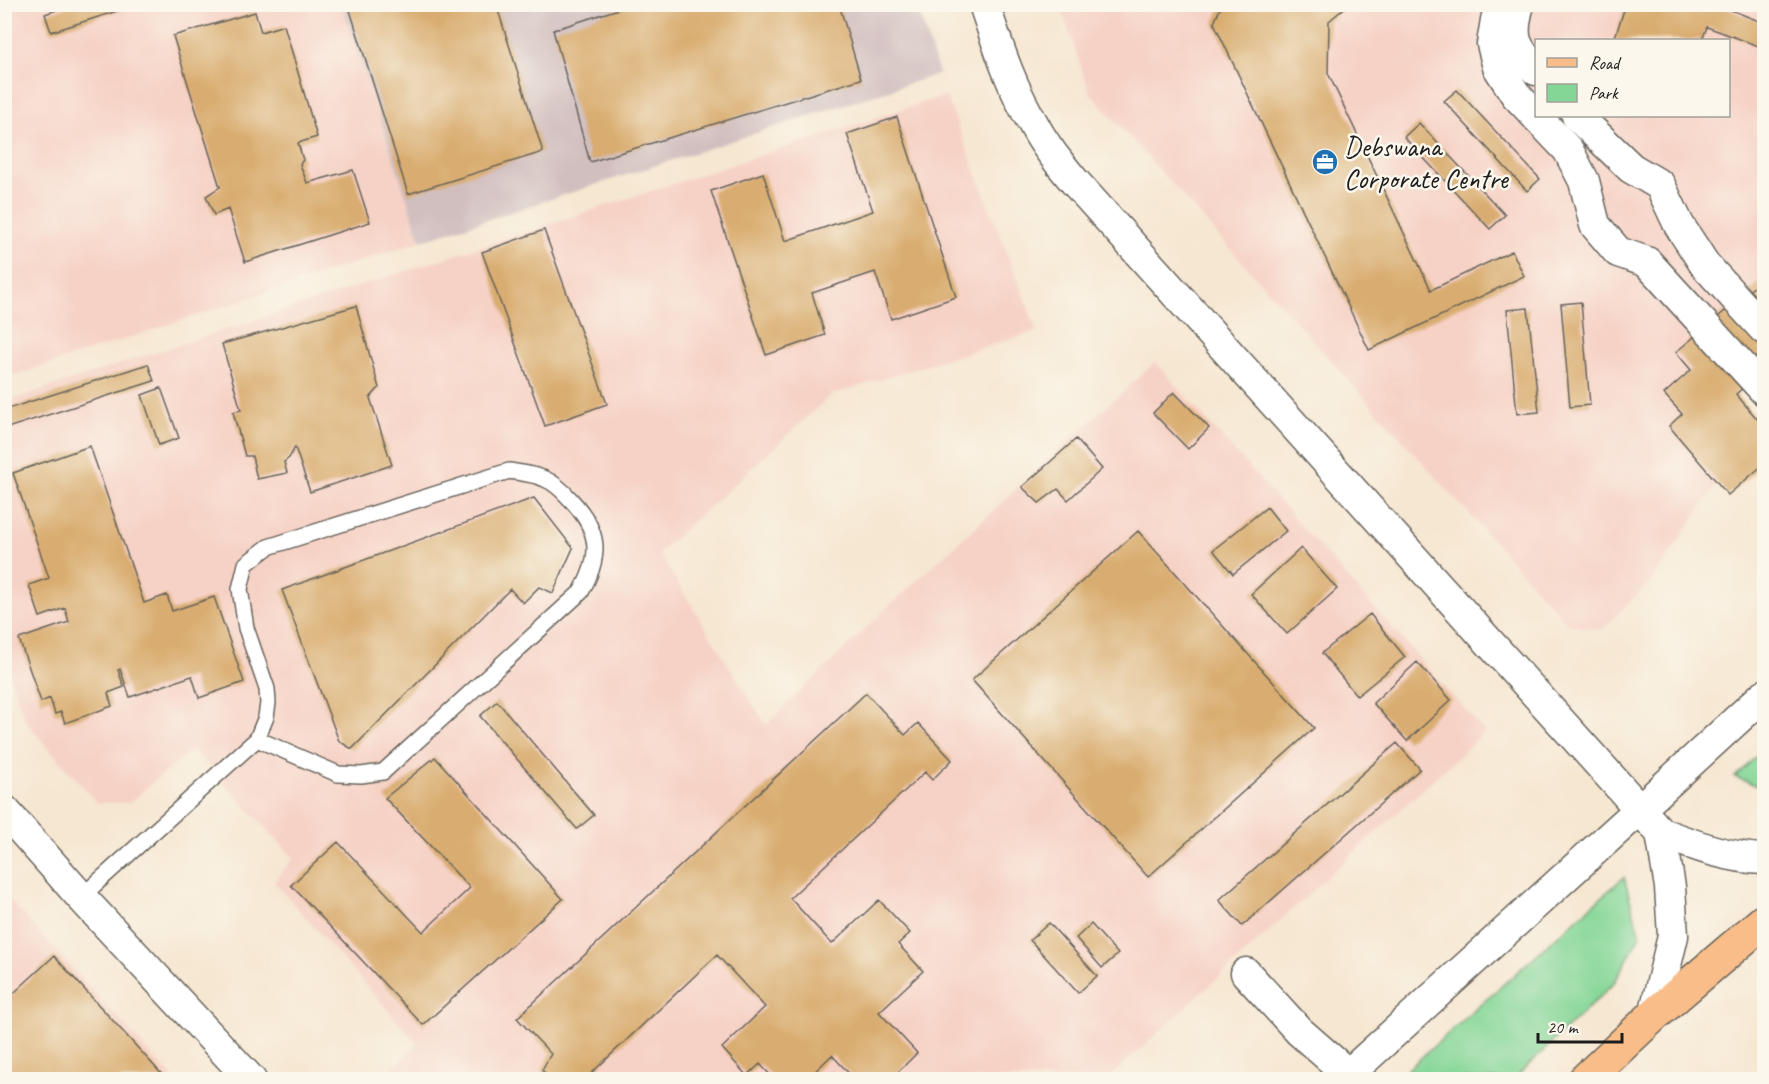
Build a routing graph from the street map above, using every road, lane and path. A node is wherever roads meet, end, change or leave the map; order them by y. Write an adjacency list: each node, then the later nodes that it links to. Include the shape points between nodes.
1 (984, 4): 12 (street, via 1017,95 1034,126 1075,182)
2 (1500, 4): 5 (street, via 1492,44 1498,68)
3 (1519, 4): 4 (street, via 1514,25 1519,50)
4 (1535, 69)
5 (1535, 114)
6 (1537, 117): 9 (street, via 1568,150 1584,181 1596,225 1618,252 1647,262)
7 (1578, 117): 8 (street, via 1631,168 1660,185 1679,225 1705,265)
8 (1764, 329)
9 (1764, 390)
10 (1764, 695): 12 (street)
11 (257, 739): 11 (lane, via 266,717 267,689 246,628 240,589 246,564 268,548 509,471 547,479 583,513 594,532 595,553 591,574 581,592 383,771 338,774); 16 (lane)
12 (1640, 809): 14 (street); 20 (street)
13 (4, 810): 16 (street)
14 (1661, 833): 15 (street, via 1723,853); 19 (street, via 1673,936)
15 (1764, 859)
16 (81, 897): 21 (street)
17 (1764, 921): 19 (main road)
18 (1246, 973): 20 (street)
19 (1654, 1015): 22 (main road)
20 (1345, 1077)
21 (250, 1080)
22 (1584, 1080)

